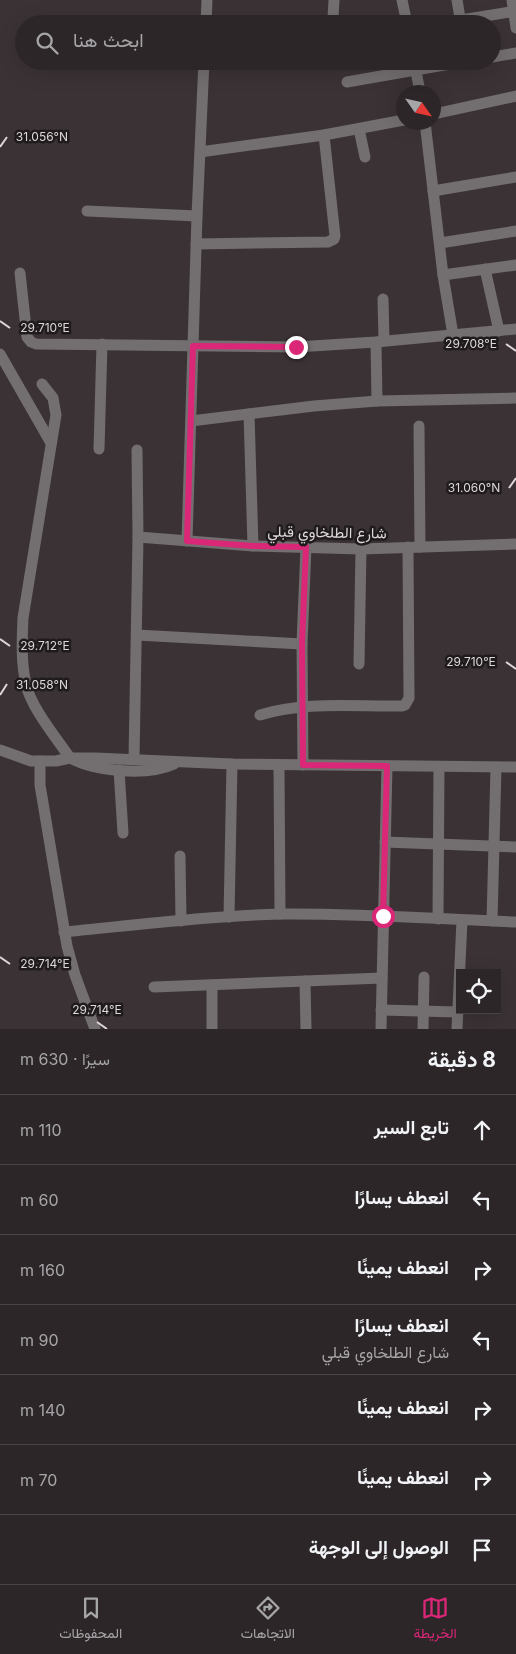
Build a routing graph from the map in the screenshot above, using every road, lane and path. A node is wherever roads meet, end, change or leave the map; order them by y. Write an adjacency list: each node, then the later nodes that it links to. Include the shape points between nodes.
1 (207, 0): 7 (street)
2 (334, 0): 8 (street)
3 (402, 0): 9 (street)
4 (457, 0): 10 (street)
5 (512, 0): 6 (street)
6 (515, 12): 11 (street); 12 (street)
7 (206, 15)
8 (333, 15)
9 (405, 15)
10 (460, 15)
11 (499, 15)
12 (516, 28)
13 (516, 53): 14 (street)
14 (501, 56)
15 (204, 70): 26 (street)
16 (398, 70): 18 (street)
17 (416, 70): 19 (street)
18 (347, 82)
19 (419, 85)
20 (516, 96): 21 (street)
21 (441, 112)
22 (396, 121): 23 (street)
23 (359, 128): 25 (street); 27 (street)
24 (427, 130): 29 (street)
25 (324, 135): 26 (street); 34 (street, via 334,239 328,242)
26 (200, 152): 31 (street)
27 (365, 157)
28 (516, 177): 29 (street)
29 (433, 191): 33 (street)
30 (86, 211): 31 (street)
31 (197, 216): 34 (street)
32 (516, 232): 33 (street)
33 (440, 243): 38 (street)
34 (196, 244): 45 (street)
35 (516, 265): 36 (street)
36 (485, 269): 38 (street); 41 (street)
37 (20, 273): 44 (street, via 30,342)
38 (443, 275): 42 (street)
39 (383, 299): 43 (street)
40 (516, 329): 41 (street)
41 (498, 331): 42 (street)
42 (453, 335): 43 (street)
43 (380, 342): 45 (street, via 296,347); 49 (street)
44 (102, 344): 45 (street); 54 (street)
45 (193, 346): 51 (street)
46 (0, 354): 53 (street)
47 (42, 384): 53 (street, via 56,406)
48 (516, 398): 49 (street)
49 (377, 401): 50 (street)
50 (249, 414): 51 (street); 59 (street)
51 (191, 421): 57 (street)
52 (419, 426): 61 (street)
53 (51, 444): 69 (street, via 22,618 22,643 26,686 40,716)
54 (98, 449)
55 (137, 450): 56 (street)
56 (138, 537): 57 (street, شارع الطلخاوي قبلي); 63 (street)
57 (187, 541): 59 (street, شارع الطلخاوي قبلي)
58 (516, 544): 61 (street, شارع الطلخاوي قبلي)
59 (253, 546): 60 (street, شارع الطلخاوي قبلي)
60 (306, 547): 62 (street, شارع الطلخاوي قبلي); 64 (street)
61 (414, 547): 62 (street, شارع الطلخاوي قبلي); 66 (street, via 408,702 402,706)
62 (361, 549): 65 (street)
63 (137, 636): 64 (street); 70 (street)
64 (302, 644): 66 (street)
65 (359, 664)
66 (303, 707): 67 (street); 75 (street)
67 (260, 715)
68 (0, 750): 71 (street)
69 (70, 758): 70 (street); 71 (street); 80 (street, via 91,766)
70 (134, 760): 72 (street)
71 (40, 762): 95 (street, via 40,784)
72 (179, 762): 73 (street); 80 (street, via 162,768)
73 (232, 764): 74 (street); 89 (street)
74 (279, 765): 75 (street); 87 (street)
75 (303, 765): 76 (street)
76 (387, 766): 77 (street); 82 (street)
77 (439, 767): 78 (street); 83 (street)
78 (496, 767): 79 (street); 84 (street)
79 (516, 767)
80 (119, 770): 81 (street)
81 (123, 833)
82 (385, 842): 83 (street); 88 (street)
83 (438, 844): 84 (street); 90 (street)
84 (494, 846): 85 (street); 93 (street)
85 (516, 847)
86 (180, 856): 92 (street)
87 (280, 914): 88 (street); 89 (street)
88 (383, 916): 90 (street); 98 (street)
89 (229, 917): 92 (street)
90 (438, 919): 91 (street)
91 (462, 920): 93 (street); 96 (street)
92 (181, 921): 95 (street)
93 (492, 921): 94 (street)
94 (516, 922)
95 (64, 932): 106 (street, via 75,975)
96 (460, 969)
97 (424, 977): 103 (street)
98 (382, 978): 99 (street); 102 (street)
99 (305, 981): 100 (street); 108 (street)
100 (212, 985): 101 (street); 107 (street)
101 (154, 988)
102 (380, 1010): 103 (street); 109 (street)
103 (423, 1011): 104 (street); 110 (street)
104 (456, 1012)
105 (458, 1014): 111 (street)
106 (95, 1029)
107 (212, 1029)
108 (306, 1029)
109 (381, 1029)
110 (423, 1029)
111 (457, 1029)

